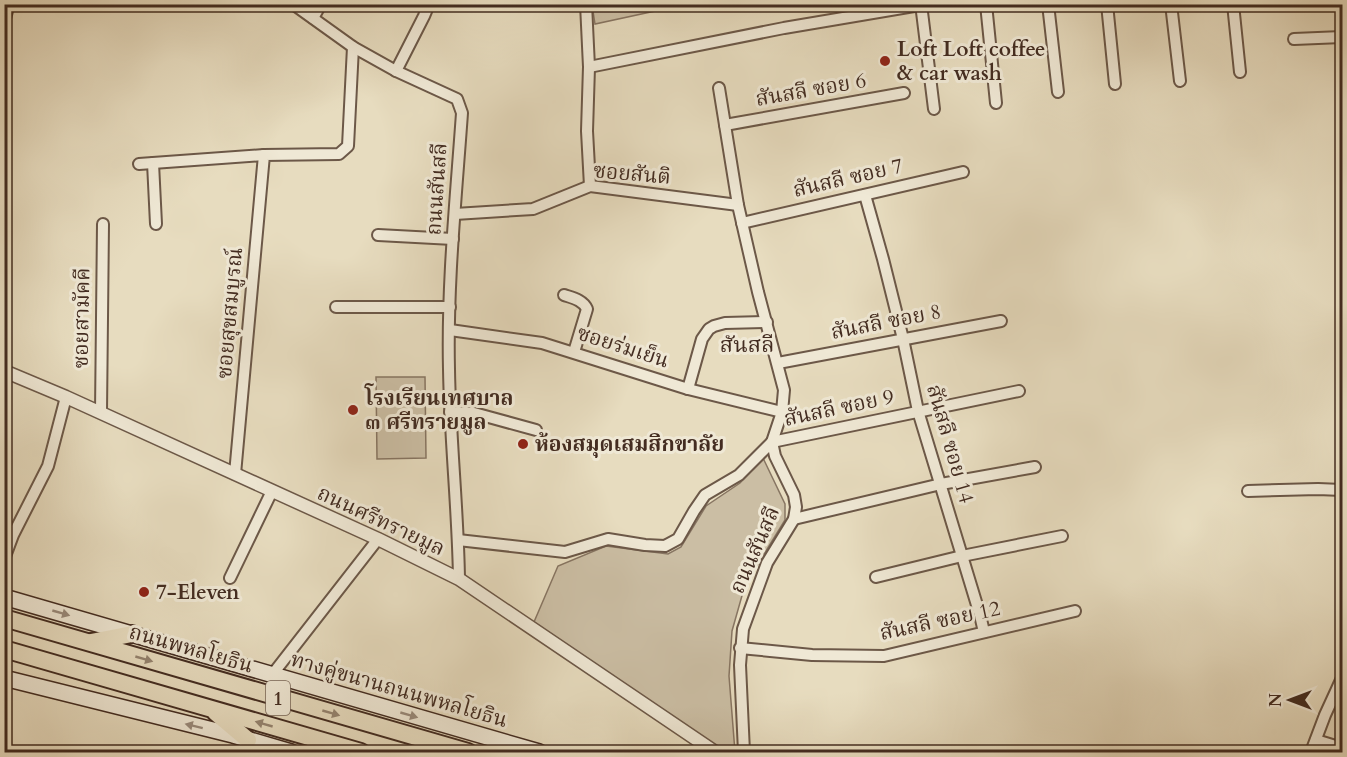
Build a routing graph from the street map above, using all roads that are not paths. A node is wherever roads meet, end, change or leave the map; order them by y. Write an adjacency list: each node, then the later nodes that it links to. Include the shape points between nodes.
1 (9, 4): 13 (street)
2 (293, 4): 12 (street, ถนนสันสลี)
3 (321, 4): 12 (street)
4 (429, 4): 18 (street)
5 (586, 4): 17 (street)
6 (986, 4): 25 (street)
7 (1048, 4): 23 (street)
8 (1107, 4): 21 (street)
9 (1171, 4): 20 (street)
10 (1233, 4): 19 (street)
11 (923, 5): 17 (street); 26 (street)
12 (313, 18): 16 (street, ถนนสันสลี)
13 (4, 22)
14 (1342, 37): 15 (street)
15 (1294, 39)
16 (353, 47): 18 (street, ถนนสันสลี); 28 (street, via 348,146 339,154)
17 (589, 67): 32 (street)
18 (396, 71): 35 (street, ถนนสันสลี, via 457,99 462,113)
19 (1240, 72)
20 (1180, 81)
21 (1115, 84)
22 (719, 88): 27 (street)
23 (1058, 92)
24 (904, 93): 27 (street, สันสลี ซอย 6)
25 (996, 103)
26 (934, 109)
27 (725, 125): 34 (street)
28 (264, 155): 29 (street); 61 (street, ซอยสุขสมบูรณ์)
29 (153, 163): 30 (street); 38 (street)
30 (139, 164)
31 (963, 172): 33 (street, สันสลี ซอย 7)
32 (590, 186): 34 (street, ซอยสันติ); 35 (street, ซอยสันติ, via 533,209)
33 (865, 195): 36 (street, สันสลี ซอย 7); 47 (street, สันสลี ซอย 14)
34 (738, 205): 36 (street)
35 (455, 214): 40 (street, ถนนสันสลี)
36 (742, 223): 45 (street)
37 (103, 224): 55 (street, ซอยสามัคคี)
38 (156, 224)
39 (378, 235): 40 (street)
40 (453, 239): 43 (street, ถนนสันสลี)
41 (564, 295): 48 (street, via 580,301 587,309)
42 (336, 307): 43 (street)
43 (450, 307): 46 (street, ถนนสันสลี)
44 (1001, 321): 47 (street, สันสลี ซอย 8)
45 (767, 322): 49 (street); 51 (street, via 725,323 709,329 702,339)
46 (450, 330): 48 (street, ซอยร่มเย็น, via 543,343); 56 (street, ถนนสันสลี)
47 (903, 339): 49 (street, สันสลี ซอย 8); 54 (street, สันสลี ซอย 14)
48 (574, 352): 51 (street, ซอยร่มเย็น)
49 (778, 363): 57 (street, via 784,390)
50 (4, 371): 53 (street, ถนนศรีทรายมูล)
51 (688, 389): 57 (street, ซอยร่มเย็น)
52 (1019, 391): 54 (street, สันสลี ซอย 9)
53 (66, 397): 55 (street, ถนนศรีทรายมูล); 71 (street, via 48,466)
54 (918, 411): 59 (street, สันสลี ซอย 9); 62 (street, สันสลี ซอย 14)
55 (100, 412): 61 (street, ถนนศรีทรายมูล)
56 (450, 412): 58 (street, via 474,413); 69 (street, ถนนสันสลี)
57 (782, 412): 59 (street)
58 (536, 430)
59 (772, 442): 66 (street, ถนนสันสลี, via 794,495); 69 (street, via 739,475 705,495 678,539 665,546 608,539 565,552)
60 (1035, 467): 62 (street)
61 (235, 474): 64 (street, ถนนศรีทรายมูล)
62 (941, 484): 66 (street); 70 (street, สันสลี ซอย 14)
63 (1342, 490): 65 (street)
64 (272, 491): 68 (street, ถนนศรีทรายมูล); 73 (street)
65 (1248, 491)
66 (794, 519): 81 (street, ถนนสันสลี, via 767,563 743,628)
67 (1062, 536): 70 (street)
68 (378, 539): 74 (street, ถนนศรีทรายมูล); 83 (street)
69 (458, 540): 74 (street, ถนนสันสลี)
70 (962, 556): 72 (street); 78 (street, สันสลี ซอย 14)
71 (4, 559)
72 (876, 577)
73 (230, 578)
74 (459, 579): 94 (street, ถนนศรีทรายมูล)
75 (4, 597): 79 (main road, ทางคู่ขนานถนนพหลโยธิน / 1, one-way to 79)
76 (1075, 611): 78 (street, สันสลี ซอย 12)
77 (4, 618): 80 (main road, ถนนพหลโยธิน / 1)
78 (984, 632): 81 (street, สันสลี ซอย 12, via 884,656)
79 (132, 634): 80 (main road); 83 (main road, ทางคู่ขนานถนนพหลโยธิน / 1)
80 (87, 643): 92 (main road, ถนนพหลโยธิน / 1, one-way to 92)
81 (740, 648): 95 (street, ถนนสันสลี)
82 (9, 653): 86 (main road, 1)
83 (272, 675): 93 (main road, ทางคู่ขนานถนนพหลโยธิน / 1, one-way to 93)
84 (4, 678): 87 (main road, 1, one-way to 84)
85 (1342, 678): 88 (street)
86 (210, 709): 87 (main road); 91 (main road, 1, one-way to 86)
87 (248, 740): 90 (main road, 1)
88 (1316, 741): 89 (street); 96 (street)
89 (1342, 748)
90 (291, 753)
91 (361, 753)
92 (468, 753)
93 (539, 753)
94 (715, 753)
95 (744, 753)
96 (1311, 753)

